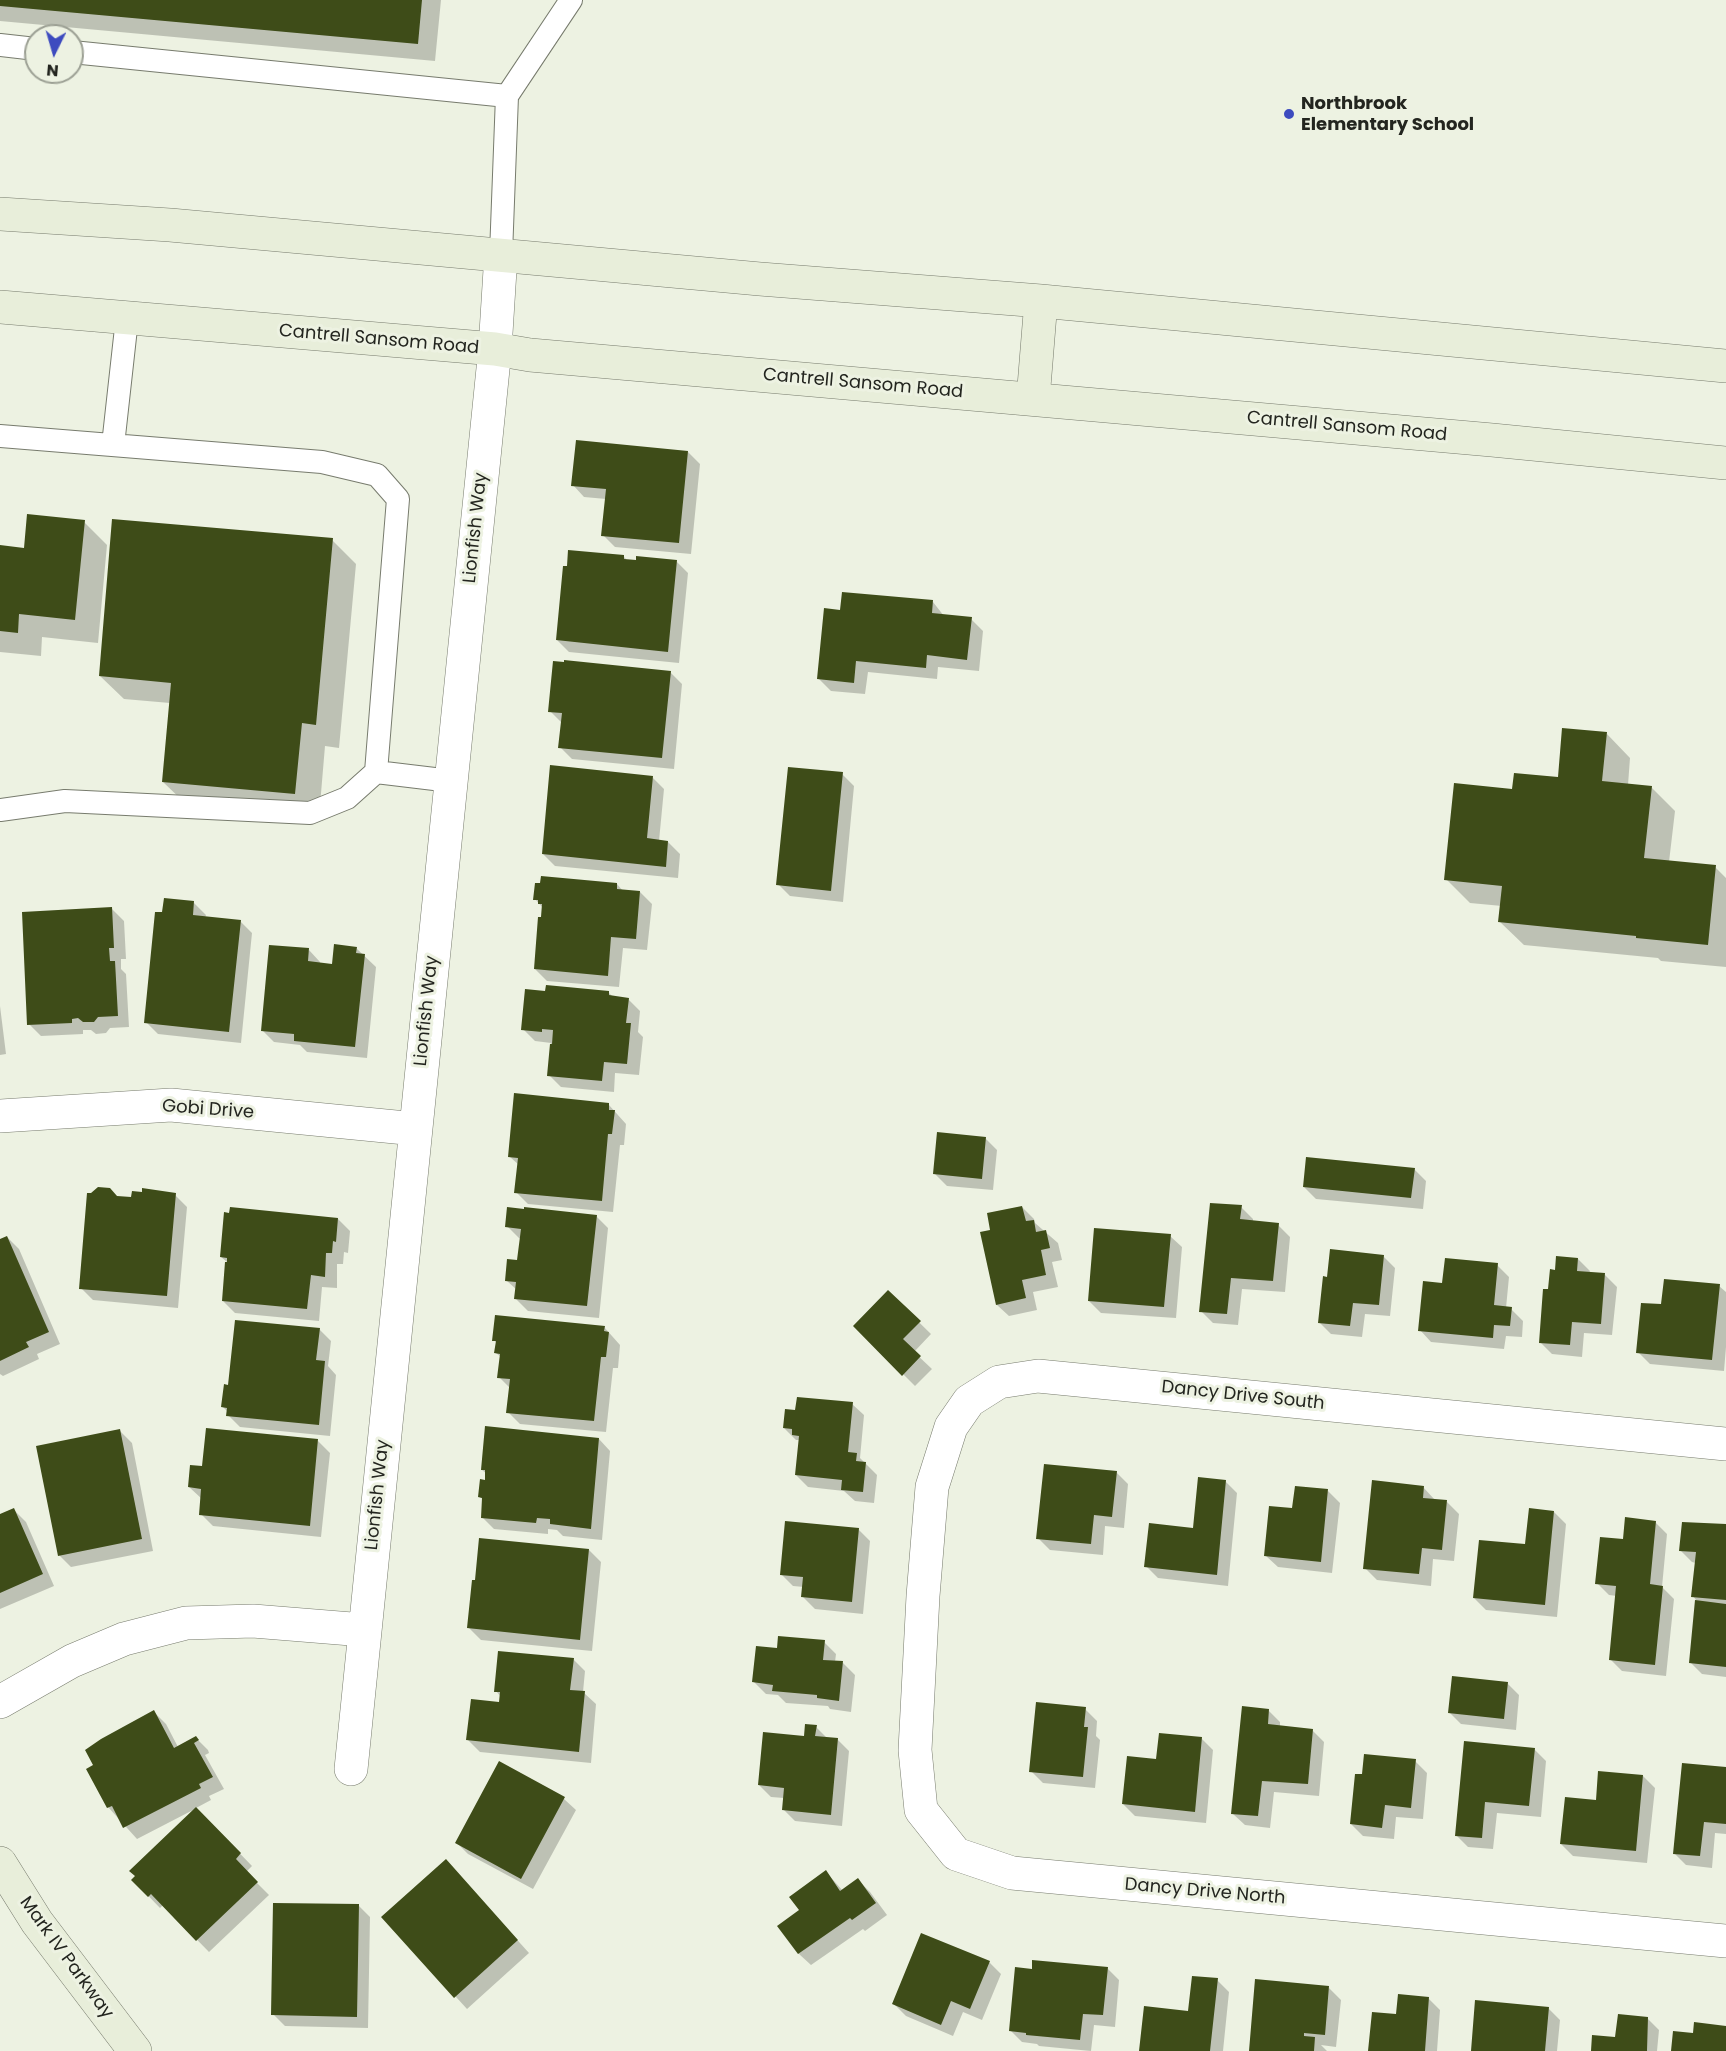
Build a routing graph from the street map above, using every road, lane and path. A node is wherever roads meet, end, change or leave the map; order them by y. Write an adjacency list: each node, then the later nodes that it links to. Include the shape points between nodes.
1 (571, 0): 5 (lane)
2 (0, 45): 3 (lane)
3 (24, 48)
4 (84, 53): 5 (lane)
5 (507, 96): 7 (lane)
6 (0, 214): 7 (main road)
7 (501, 254): 8 (main road); 11 (street, Lionfish Way)
8 (1041, 301): 12 (main road); 13 (main road)
9 (0, 307): 10 (main road, Cantrell Sansom Road)
10 (127, 319): 11 (main road, Cantrell Sansom Road); 15 (lane)
11 (495, 350): 13 (main road, Cantrell Sansom Road); 18 (street, Lionfish Way)
12 (1726, 366)
13 (1033, 399): 16 (main road, Cantrell Sansom Road)
14 (0, 436): 15 (lane)
15 (113, 446): 17 (lane, via 322,462 377,475 398,499)
16 (1726, 463)
17 (376, 772): 18 (lane); 19 (lane, via 347,798 310,813 64,801)
18 (451, 781): 21 (street, Lionfish Way)
19 (0, 810)
20 (0, 1116): 21 (street, Gobi Drive, via 171,1105)
21 (416, 1129): 24 (street, Lionfish Way)
22 (1726, 1444): 23 (street, Dancy Drive South, via 1038,1376 999,1382 969,1401 951,1427 932,1487)
23 (923, 1596): 28 (street, Dancy Drive North, via 915,1750 921,1810 956,1854 1012,1873)
24 (364, 1630): 25 (street, via 253,1620 186,1623 124,1639 72,1661); 26 (street, Lionfish Way)
25 (0, 1702)
26 (351, 1768)
27 (0, 1863): 29 (main road, Mark IV Parkway, via 37,1922)
28 (1726, 1941)
29 (135, 2051)

